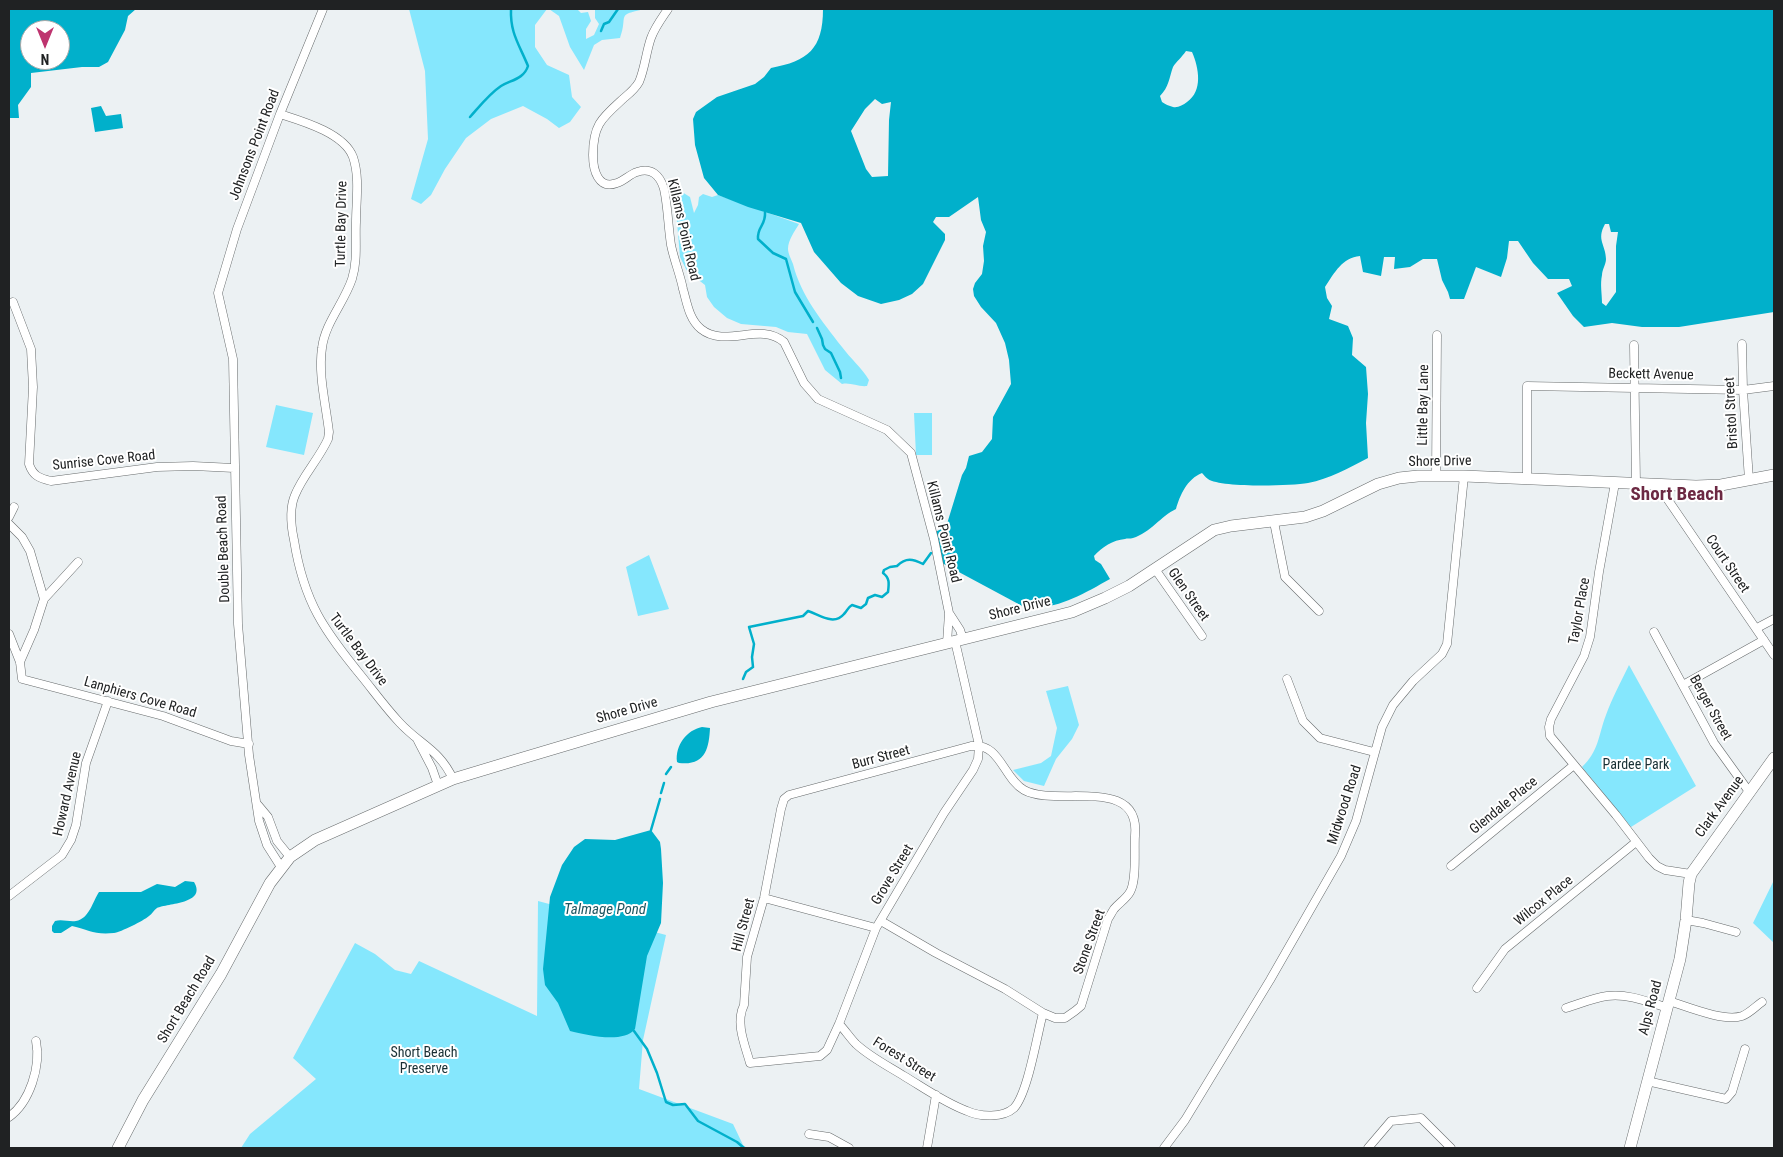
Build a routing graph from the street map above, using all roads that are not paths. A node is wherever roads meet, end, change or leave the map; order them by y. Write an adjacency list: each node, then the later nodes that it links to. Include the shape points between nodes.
1 (323, 9): 3 (street, Johnsons Point Road)
2 (668, 9): 29 (street, Killams Point Road, via 651,38 634,90 607,114 596,129 593,155 597,176 603,183 612,184 645,170 654,172 661,179 671,245 688,310 696,325 714,336 770,334 778,337 784,342 804,383 818,399 887,430 911,453)
3 (280, 114): 4 (street, Johnsons Point Road, via 237,229); 42 (street, Turtle Bay Drive, via 318,127 348,148 353,157 356,179 355,269 328,326 322,349 329,432 324,447 295,495 292,521 295,547 306,591 336,646 381,702)
4 (218, 293): 12 (street, Double Beach Road, via 233,359)
5 (13, 302): 12 (street, Sunrise Cove Road, via 31,349 33,387 29,464 32,473 56,481 157,467)
6 (1437, 335): 14 (street, Little Bay Lane)
7 (1742, 344): 11 (street, Bristol Street)
8 (1634, 345): 10 (street)
9 (1774, 386): 11 (street, Beckett Avenue)
10 (1635, 387): 11 (street, Beckett Avenue); 16 (street, Beckett Avenue, via 1527,386); 19 (street)
11 (1743, 390): 17 (street, Bristol Street)
12 (234, 468): 43 (street, Double Beach Road, via 238,624)
13 (1774, 475): 17 (main road, Shore Drive)
14 (1436, 476): 15 (main road, Shore Drive); 23 (main road, Shore Drive, via 1387,481 1317,514)
15 (1464, 476): 16 (main road, Shore Drive); 45 (street, Midwood Road, via 1448,644 1393,705)
16 (1527, 480): 18 (main road, Shore Drive)
17 (1749, 480): 20 (main road, Shore Drive, via 1714,486)
18 (1615, 483): 19 (main road, Shore Drive); 47 (street, Taylor Place, via 1590,637 1549,727 1550,736)
19 (1636, 484): 20 (main road, Shore Drive)
20 (1664, 485): 31 (street, Court Street, via 1666,497)
21 (14, 508): 22 (street)
22 (9, 516)
23 (1274, 522): 26 (main road, Shore Drive, via 1218,529); 28 (street, via 1284,575)
24 (9, 524): 27 (street, via 30,551)
25 (78, 562): 27 (street)
26 (1155, 569): 34 (street, Glen Street); 36 (main road, Shore Drive, via 1084,607)
27 (44, 599): 38 (street)
28 (1319, 611)
29 (949, 613): 36 (street, Killams Point Road); 36 (street, Killams Point Road, via 960,630)
30 (1774, 619): 31 (street)
31 (1757, 628): 35 (street, Court Street)
32 (1654, 632): 40 (street, Berger Street)
33 (9, 634): 38 (street)
34 (1202, 636)
35 (1764, 640): 37 (street, Court Street); 40 (street)
36 (955, 641): 44 (street, Grove Street); 48 (main road, Shore Drive, via 710,703)
37 (1774, 655)
38 (20, 662): 41 (street, Lanphiers Cove Road, via 22,679)
39 (1287, 679): 45 (street, via 1303,721 1320,738)
40 (1683, 685): 50 (street, Berger Street, via 1714,743)
41 (108, 701): 43 (street, Lanphiers Cove Road); 58 (street, Howard Avenue, via 86,763 71,840 62,855)
42 (418, 741): 48 (street, Turtle Bay Drive, via 430,747); 49 (street, Turtle Bay Drive)
43 (249, 744): 52 (street, Double Beach Road)
44 (979, 745): 51 (street, Burr Street); 61 (street, Grove Street, via 973,770); 67 (street, Stone Street, via 992,751 1014,783 1024,791 1037,795 1093,796 1114,800 1128,806 1134,814 1134,878 1130,892 1108,919 1080,1006 1065,1018)
45 (1374, 752): 79 (street, Midwood Road, via 1356,821 1341,856 1265,989 1185,1120)
46 (1774, 758): 50 (main road, Clark Avenue)
47 (1574, 766): 53 (street); 55 (street, Glendale Place)
48 (453, 779): 49 (main road, Shore Drive)
49 (438, 785): 54 (main road, Shore Drive, via 315,840)
50 (1750, 792): 57 (main road, Clark Avenue)
51 (789, 795): 59 (street, Hill Street, via 781,809)
52 (258, 805): 54 (street, Double Beach Road); 56 (street, Double Beach Road, via 267,845)
53 (1636, 842): 57 (street, via 1657,866); 63 (street, Wilcox Place, via 1504,949)
54 (290, 857): 56 (main road, Shore Drive)
55 (1450, 866)
56 (281, 867): 76 (main road, Short Beach Road)
57 (1691, 874): 60 (main road, Alps Road)
58 (9, 896)
59 (764, 898): 61 (street, Stone Street); 71 (street, Hill Street, via 747,957 744,1005 740,1012 742,1037)
60 (1686, 920): 62 (street); 65 (main road, Alps Road)
61 (879, 924): 67 (street, Stone Street, via 1006,989); 68 (street, Grove Street)
62 (1736, 932)
63 (1477, 988)
64 (1762, 1002): 65 (street, via 1747,1013 1734,1017)
65 (1669, 1004): 66 (street, via 1606,996); 72 (main road, Alps Road)
66 (1566, 1008)
67 (1042, 1014): 73 (street, Forest Street, via 1026,1082 1015,1107 1007,1113 981,1115 967,1112)
68 (839, 1024): 71 (street, Grove Street, via 827,1050 820,1056); 73 (street, Forest Street, via 868,1054)
69 (36, 1040): 74 (street, via 37,1067 30,1087 18,1111)
70 (1745, 1049): 72 (street, via 1732,1092 1726,1099)
71 (750, 1063)
72 (1647, 1080): 82 (main road, Alps Road)
73 (936, 1095): 78 (street, Forest Street)
74 (9, 1117)
75 (809, 1134): 77 (street, via 829,1137)
76 (118, 1148)
77 (849, 1148)
78 (927, 1148)
79 (1164, 1148)
80 (1368, 1148): 81 (street, via 1391,1121 1421,1118)
81 (1451, 1148)
82 (1630, 1148)

